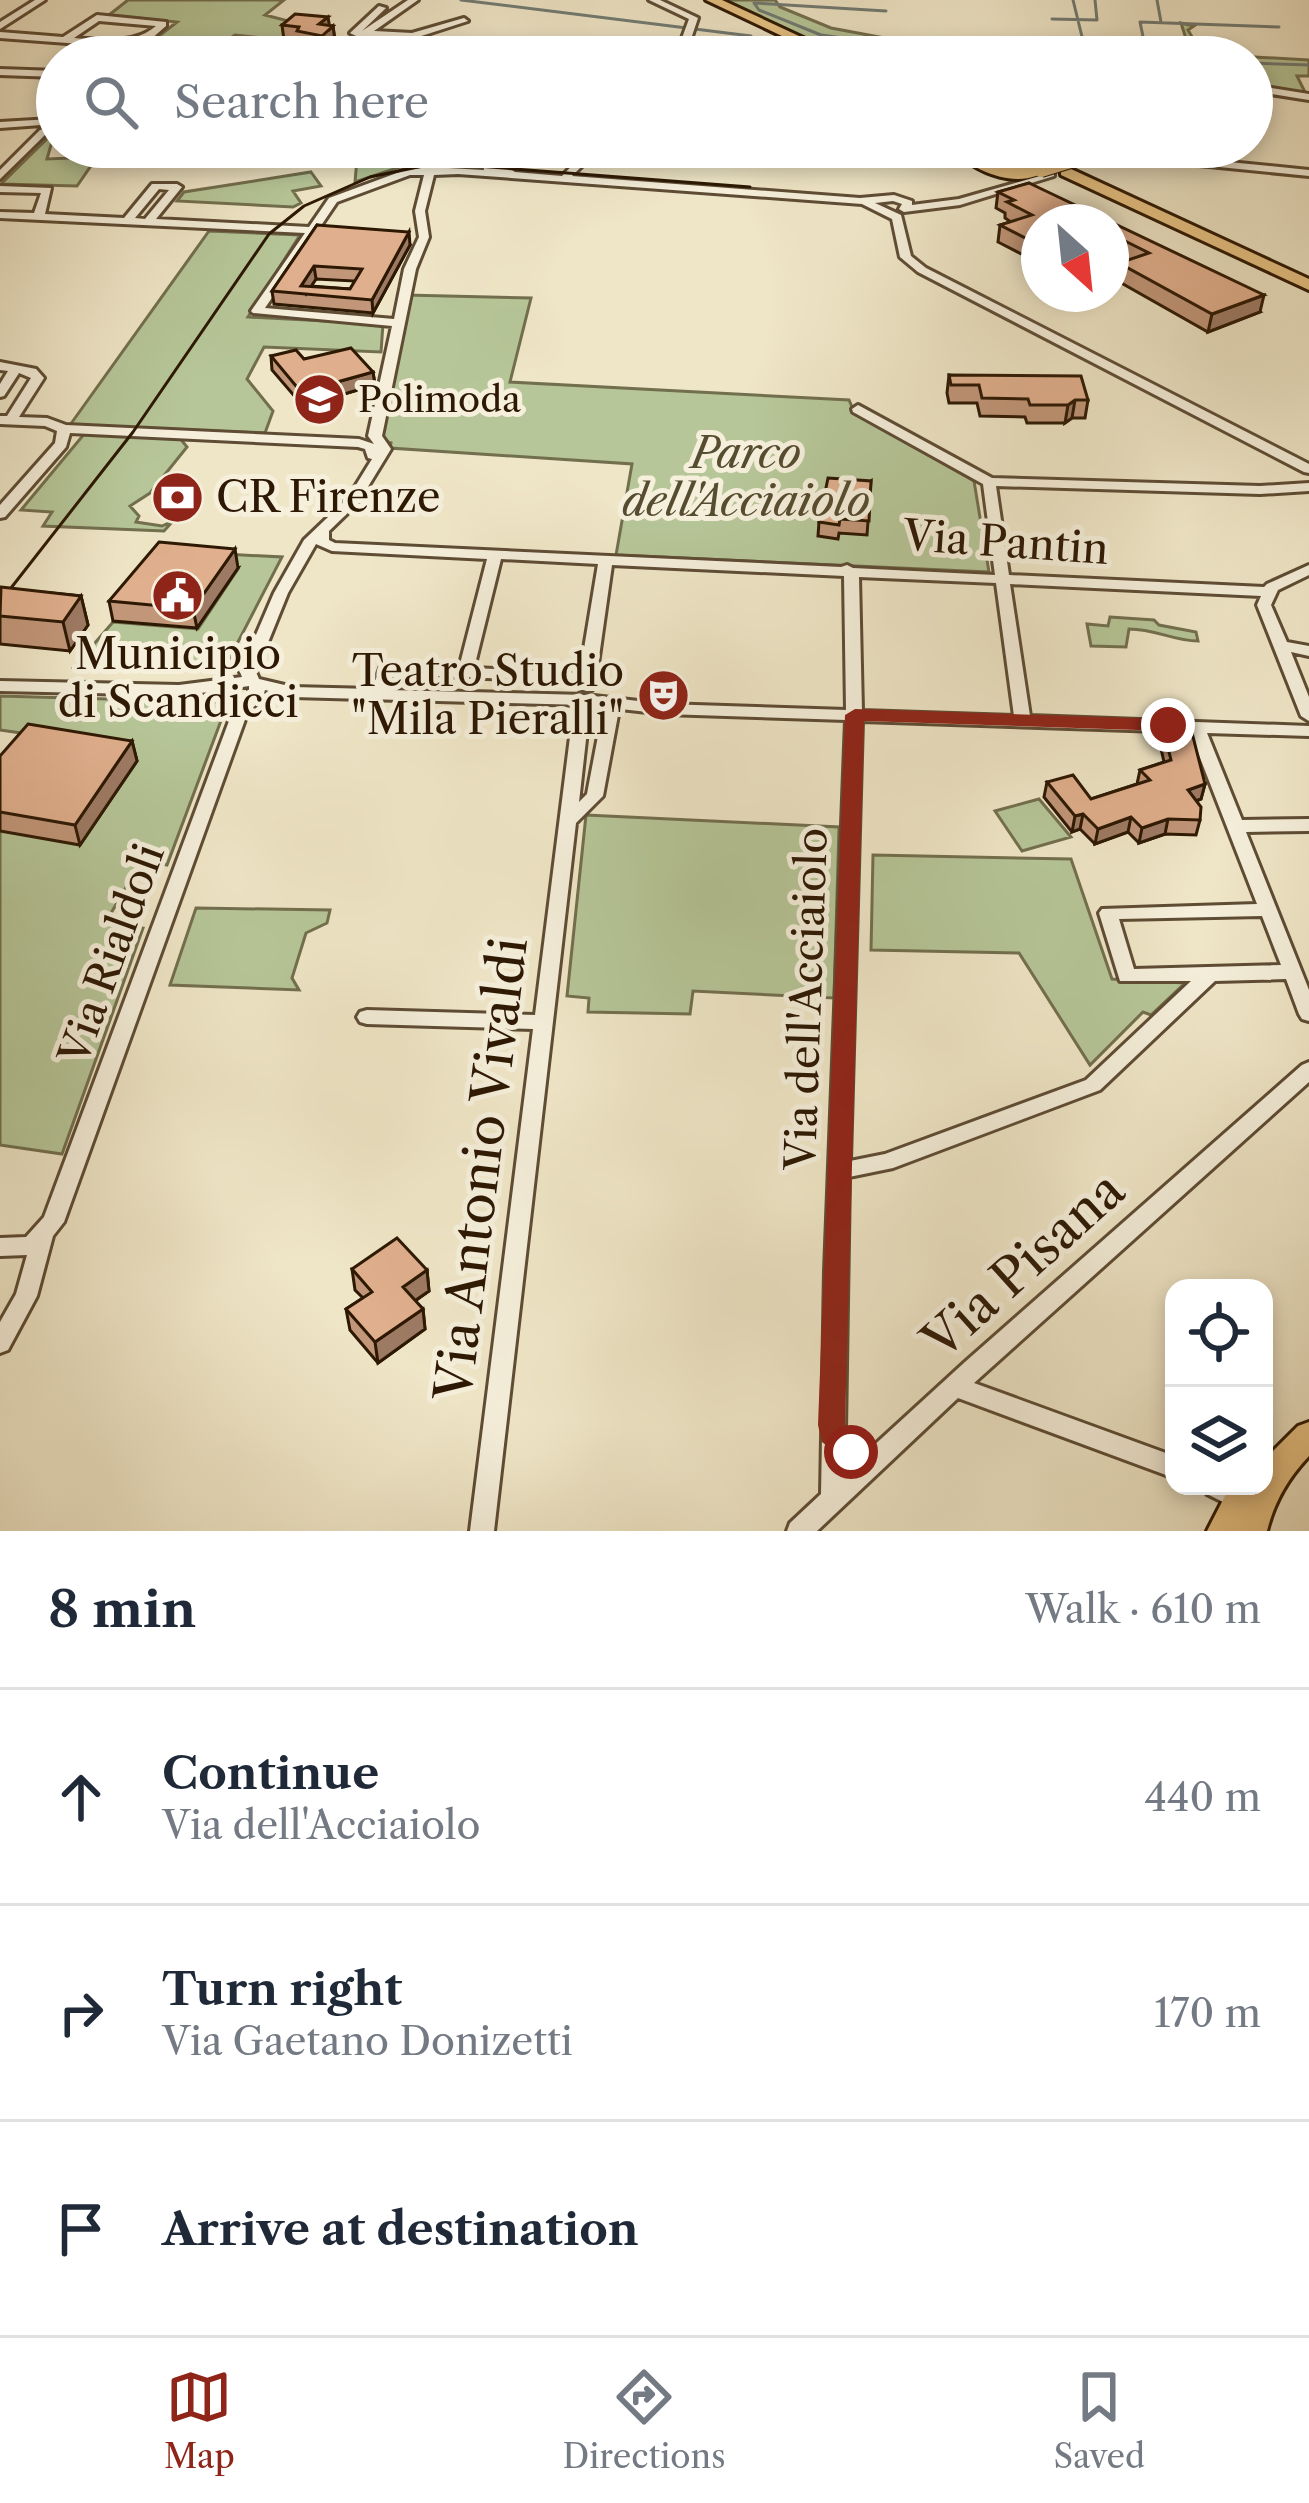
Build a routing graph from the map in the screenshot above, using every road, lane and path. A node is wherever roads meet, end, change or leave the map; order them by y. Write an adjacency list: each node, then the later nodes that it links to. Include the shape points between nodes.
1 (41, 0): 8 (street)
2 (415, 0): 12 (street)
3 (653, 0): 13 (street, via 691,15)
4 (694, 0): 14 (highway)
5 (712, 0): 15 (highway)
6 (382, 8): 12 (street, via 354,31)
7 (448, 24): 12 (street, via 415,36)
8 (0, 30): 9 (street)
9 (39, 36)
10 (71, 36): 11 (street, via 97,18 163,24)
11 (151, 36)
12 (359, 36)
13 (689, 36)
14 (777, 36)
15 (784, 36)
16 (0, 72): 17 (street)
17 (36, 73)
18 (1273, 91): 19 (street)
19 (1309, 97)
20 (0, 125): 21 (street)
21 (36, 125)
22 (36, 141): 33 (street)
23 (492, 168): 31 (street)
24 (503, 168): 34 (street)
25 (575, 168): 34 (street)
26 (1058, 168): 38 (street)
27 (1073, 168): 37 (highway)
28 (1073, 168): 37 (highway)
29 (1259, 168): 32 (street)
30 (430, 170): 31 (street); 43 (street, via 341,195); 46 (street, via 420,211 424,237)
31 (493, 171): 35 (street)
32 (1309, 173)
33 (0, 176)
34 (566, 177): 35 (street)
35 (598, 181): 38 (street)
36 (0, 189): 40 (street, via 47,190)
37 (1127, 195): 44 (highway); 45 (highway)
38 (902, 212): 54 (street, via 906,257 916,267)
39 (0, 215): 40 (street)
40 (45, 215): 41 (street)
41 (128, 220): 42 (street); 42 (street, via 156,186 177,187)
42 (149, 221): 43 (street)
43 (309, 230): 46 (street, via 258,313)
44 (1309, 274)
45 (1309, 285)
46 (397, 323): 53 (street, via 374,438 384,448)
47 (0, 366): 48 (street)
48 (16, 369): 49 (street); 51 (street, via 38,380)
49 (0, 393)
50 (858, 409): 55 (street)
51 (5, 420): 52 (street)
52 (64, 429): 53 (street, via 361,443 374,451); 57 (street, via 62,444)
53 (373, 462): 58 (street, Via Rialdoli)
54 (1309, 470)
55 (989, 482): 56 (street); 63 (street)
56 (1309, 487)
57 (0, 514)
58 (322, 531): 59 (street, Via Pantin, via 329,546); 70 (street, Via Rialdoli, via 275,605 248,672)
59 (495, 554): 60 (street, Via Pantin); 67 (street)
60 (606, 560): 61 (street, Via Pantin); 68 (street, Via Antonio Vivaldi)
61 (847, 569): 63 (street, Via Pantin); 74 (street, Via dell'Acciaiolo)
62 (1309, 569): 64 (street)
63 (1004, 580): 64 (street, Via Pantin); 76 (street)
64 (1267, 592): 65 (street, via 1264,609)
65 (1278, 645): 66 (street); 75 (street)
66 (1309, 651)
67 (465, 673): 68 (street); 71 (street, via 386,669)
68 (588, 678): 72 (street, Via Antonio Vivaldi)
69 (2, 686): 70 (street, via 228,691 239,702)
70 (253, 689): 71 (street); 90 (street, Via Rialdoli, via 66,1188)
71 (378, 695): 72 (street, via 390,702)
72 (581, 705): 73 (street, via 594,718); 79 (street, Via Antonio Vivaldi)
73 (607, 710): 74 (street); 79 (street, Via Antonio Vivaldi, via 595,796)
74 (855, 715): 76 (street); 89 (street, Via dell'Acciaiolo)
75 (1309, 716)
76 (1022, 718): 77 (street)
77 (1196, 726): 78 (street); 81 (street)
78 (1309, 731)
79 (574, 809): 87 (street, Via Antonio Vivaldi)
80 (1309, 825): 81 (street)
81 (1236, 826): 82 (street)
82 (1268, 910): 83 (street); 84 (street, via 1108,913 1127,976)
83 (1292, 972): 84 (street); 85 (street)
84 (1210, 974): 89 (street, via 1093,1085 886,1162)
85 (1309, 1015)
86 (367, 1017): 87 (street)
87 (545, 1022): 102 (street, Via Antonio Vivaldi)
88 (1309, 1070): 93 (street, Via Pisana)
89 (839, 1171): 94 (street, Via dell'Acciaiolo)
90 (34, 1242): 91 (street); 92 (street, Via Rialdoli, via 30,1286)
91 (0, 1247)
92 (0, 1343)
93 (955, 1386): 96 (street, Via Pisana); 97 (street)
94 (832, 1433): 96 (street); 101 (street, Via dell'Acciaiolo)
95 (1309, 1436): 98 (main road)
96 (872, 1462): 101 (street, Via Pisana)
97 (1165, 1464)
98 (1273, 1466)
99 (1245, 1495): 104 (main road)
100 (1254, 1495): 105 (main road)
101 (833, 1502): 103 (street, Via Pisana)
102 (482, 1531)
103 (799, 1531)
104 (1223, 1531)
105 (1251, 1531)

